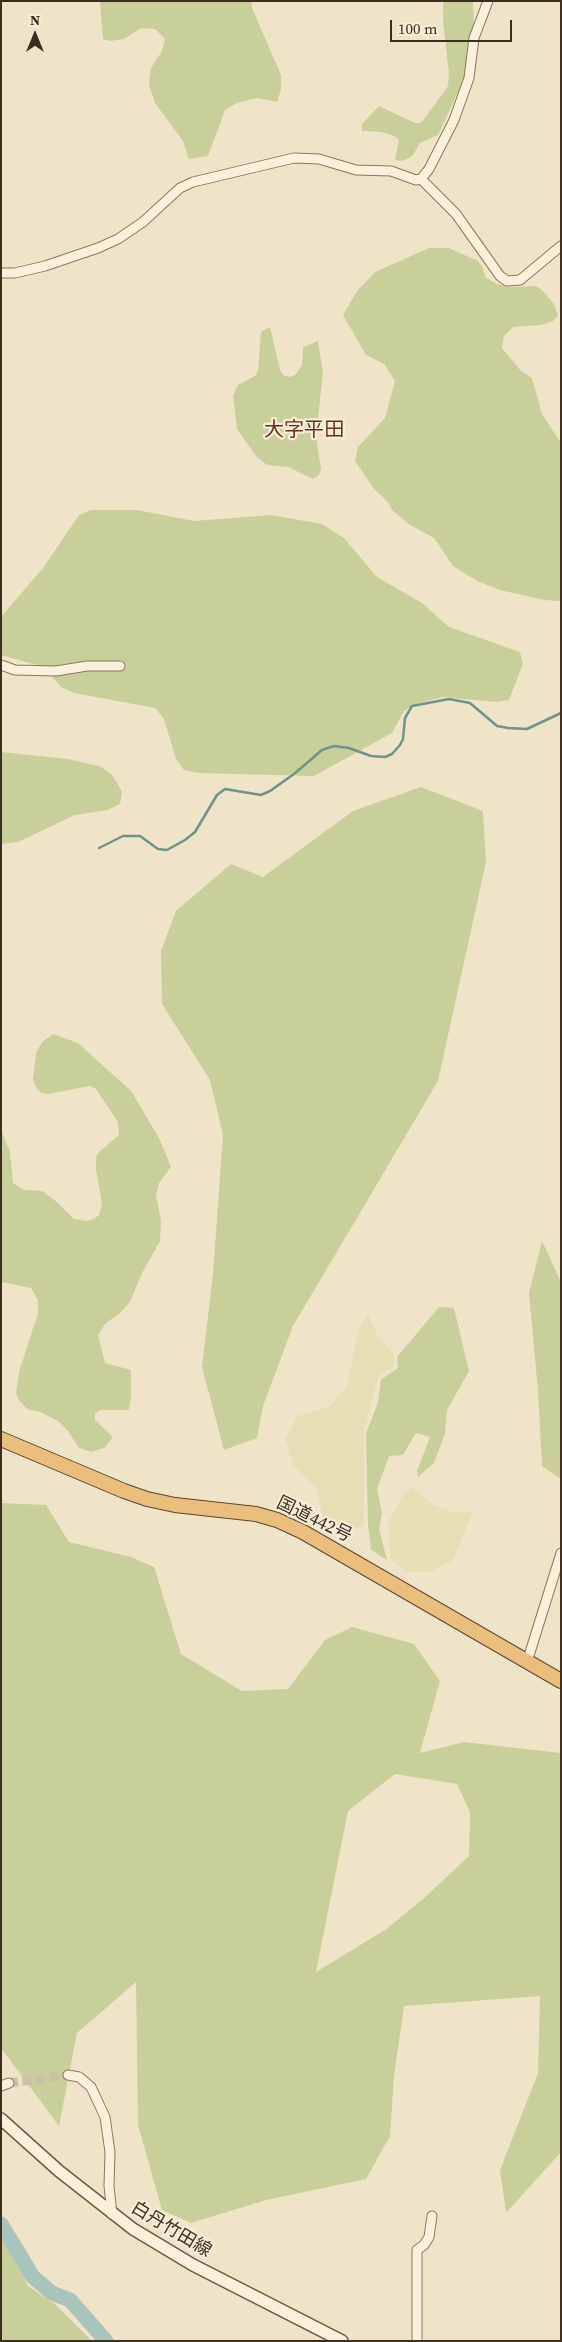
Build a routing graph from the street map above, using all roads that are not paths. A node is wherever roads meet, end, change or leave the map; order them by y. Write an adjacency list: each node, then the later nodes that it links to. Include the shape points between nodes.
1 (488, 1): 2 (street, via 474,38 469,78 454,120)
2 (421, 179): 3 (street, via 456,214 500,276 507,281 520,280); 4 (street, via 391,171 356,170 319,159 294,158 233,171 180,188 143,222 98,248 45,266)
3 (561, 246)
4 (1, 273)
5 (1, 665): 6 (street, via 15,670 56,671 87,666)
6 (120, 666)
7 (1, 1439): 9 (highway, 国道442号, via 147,1498 278,1520)
8 (561, 1553): 9 (street)
9 (527, 1662): 10 (highway, 国道442号)
10 (561, 1681)
11 (68, 2075): 13 (street, via 79,2077 91,2087 101,2104 110,2152)
12 (1, 2119): 13 (main road, 白丹竹田線)
13 (112, 2214): 15 (main road, 白丹竹田線, via 162,2248)
14 (432, 2216): 16 (street, via 429,2237 417,2250)
15 (342, 2341)
16 (417, 2341)

